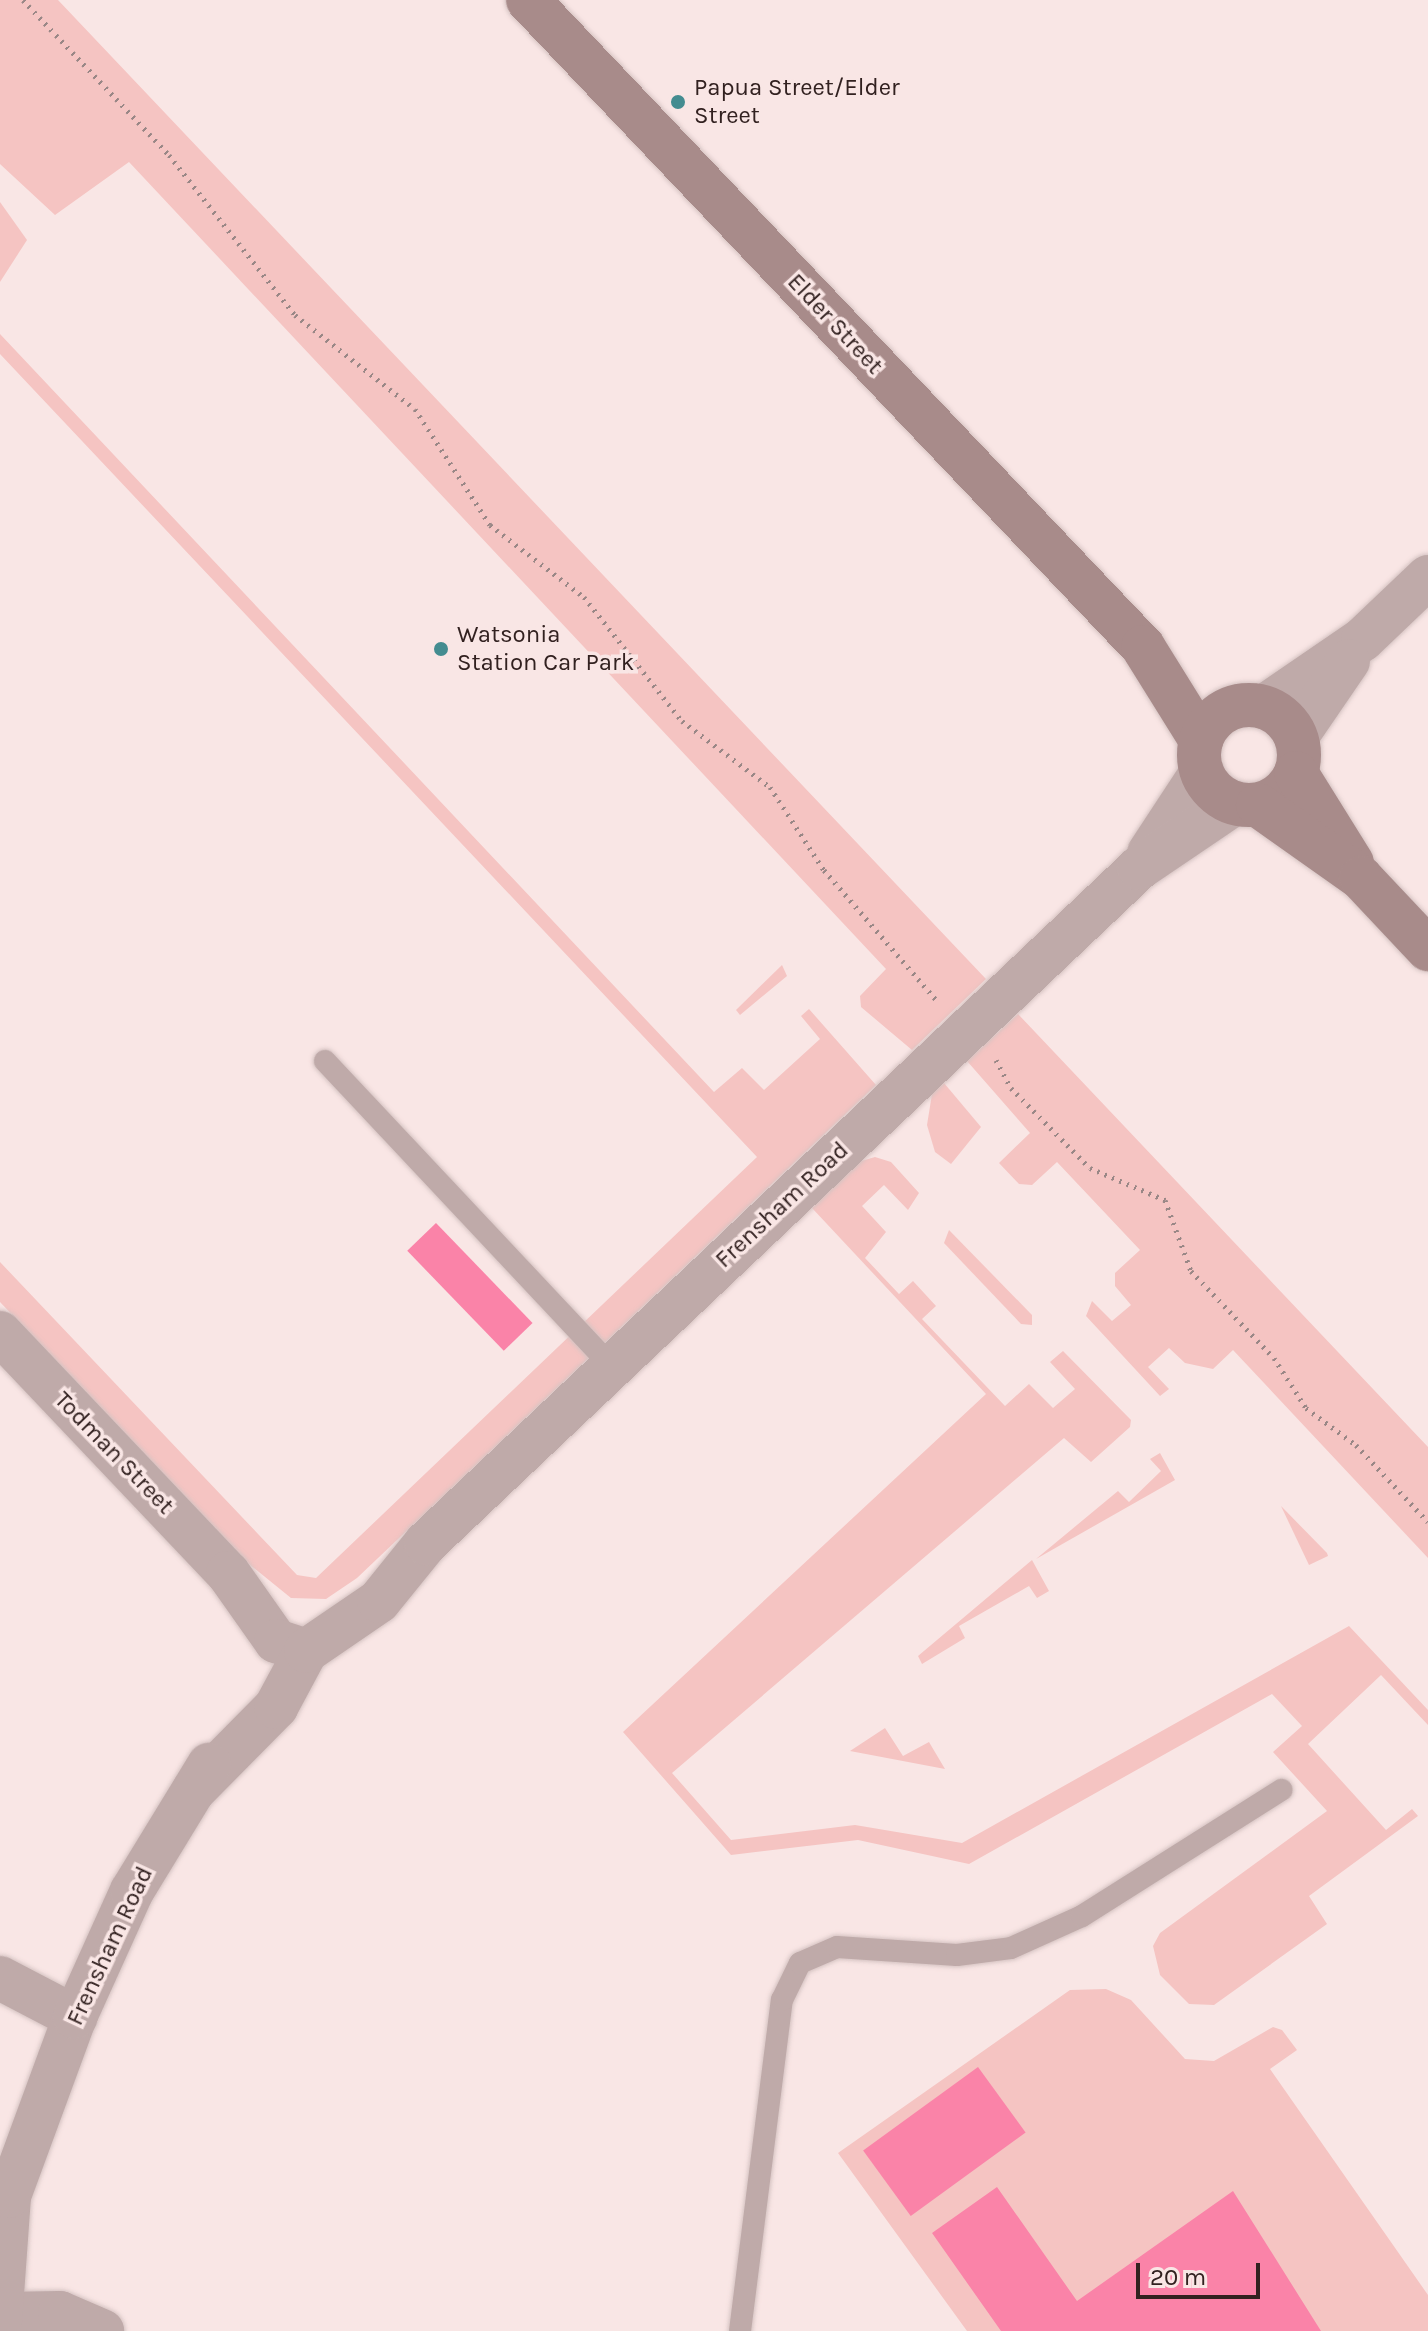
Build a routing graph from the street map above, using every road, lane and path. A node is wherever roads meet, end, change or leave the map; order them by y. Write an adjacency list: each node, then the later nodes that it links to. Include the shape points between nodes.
1 (23, 0): 13 (path, via 169,155 295,315 415,409 490,525 584,597 673,712 770,787 824,870)
2 (528, 0): 5 (street, Elder Street)
3 (1428, 577): 4 (street)
4 (1363, 639): 6 (street); 7 (street)
5 (1143, 647): 6 (street, Elder Street); 8 (street, Elder Street)
6 (1247, 708): 7 (street, Elder Street); 8 (street)
7 (1296, 755): 9 (street, via 1288,787); 11 (street)
8 (1201, 756): 9 (street, Elder Street); 10 (street, Frensham Road)
9 (1246, 804): 10 (street, Frensham Road); 11 (street)
10 (1139, 868): 13 (street, Frensham Road)
11 (1361, 878): 12 (street)
12 (1428, 949)
13 (967, 1029): 16 (street, Frensham Road); 17 (path, via 1023,1103 1090,1168 1165,1200 1191,1271 1274,1358 1306,1408 1356,1445)
14 (325, 1061): 16 (lane)
15 (0, 1333): 18 (street, Todman Street)
16 (611, 1366): 18 (street, Frensham Road, via 426,1543 362,1617)
17 (1428, 1522)
18 (293, 1637): 21 (street, Frensham Road, via 276,1707 194,1790 132,1891)
19 (1281, 1790): 24 (lane, via 1082,1916 1011,1948 957,1955 837,1947 800,1963 782,2000)
20 (0, 1978): 21 (street)
21 (75, 2017): 22 (street, Frensham Road, via 9,2196)
22 (19, 2321): 23 (street)
23 (102, 2331)
24 (740, 2331)

